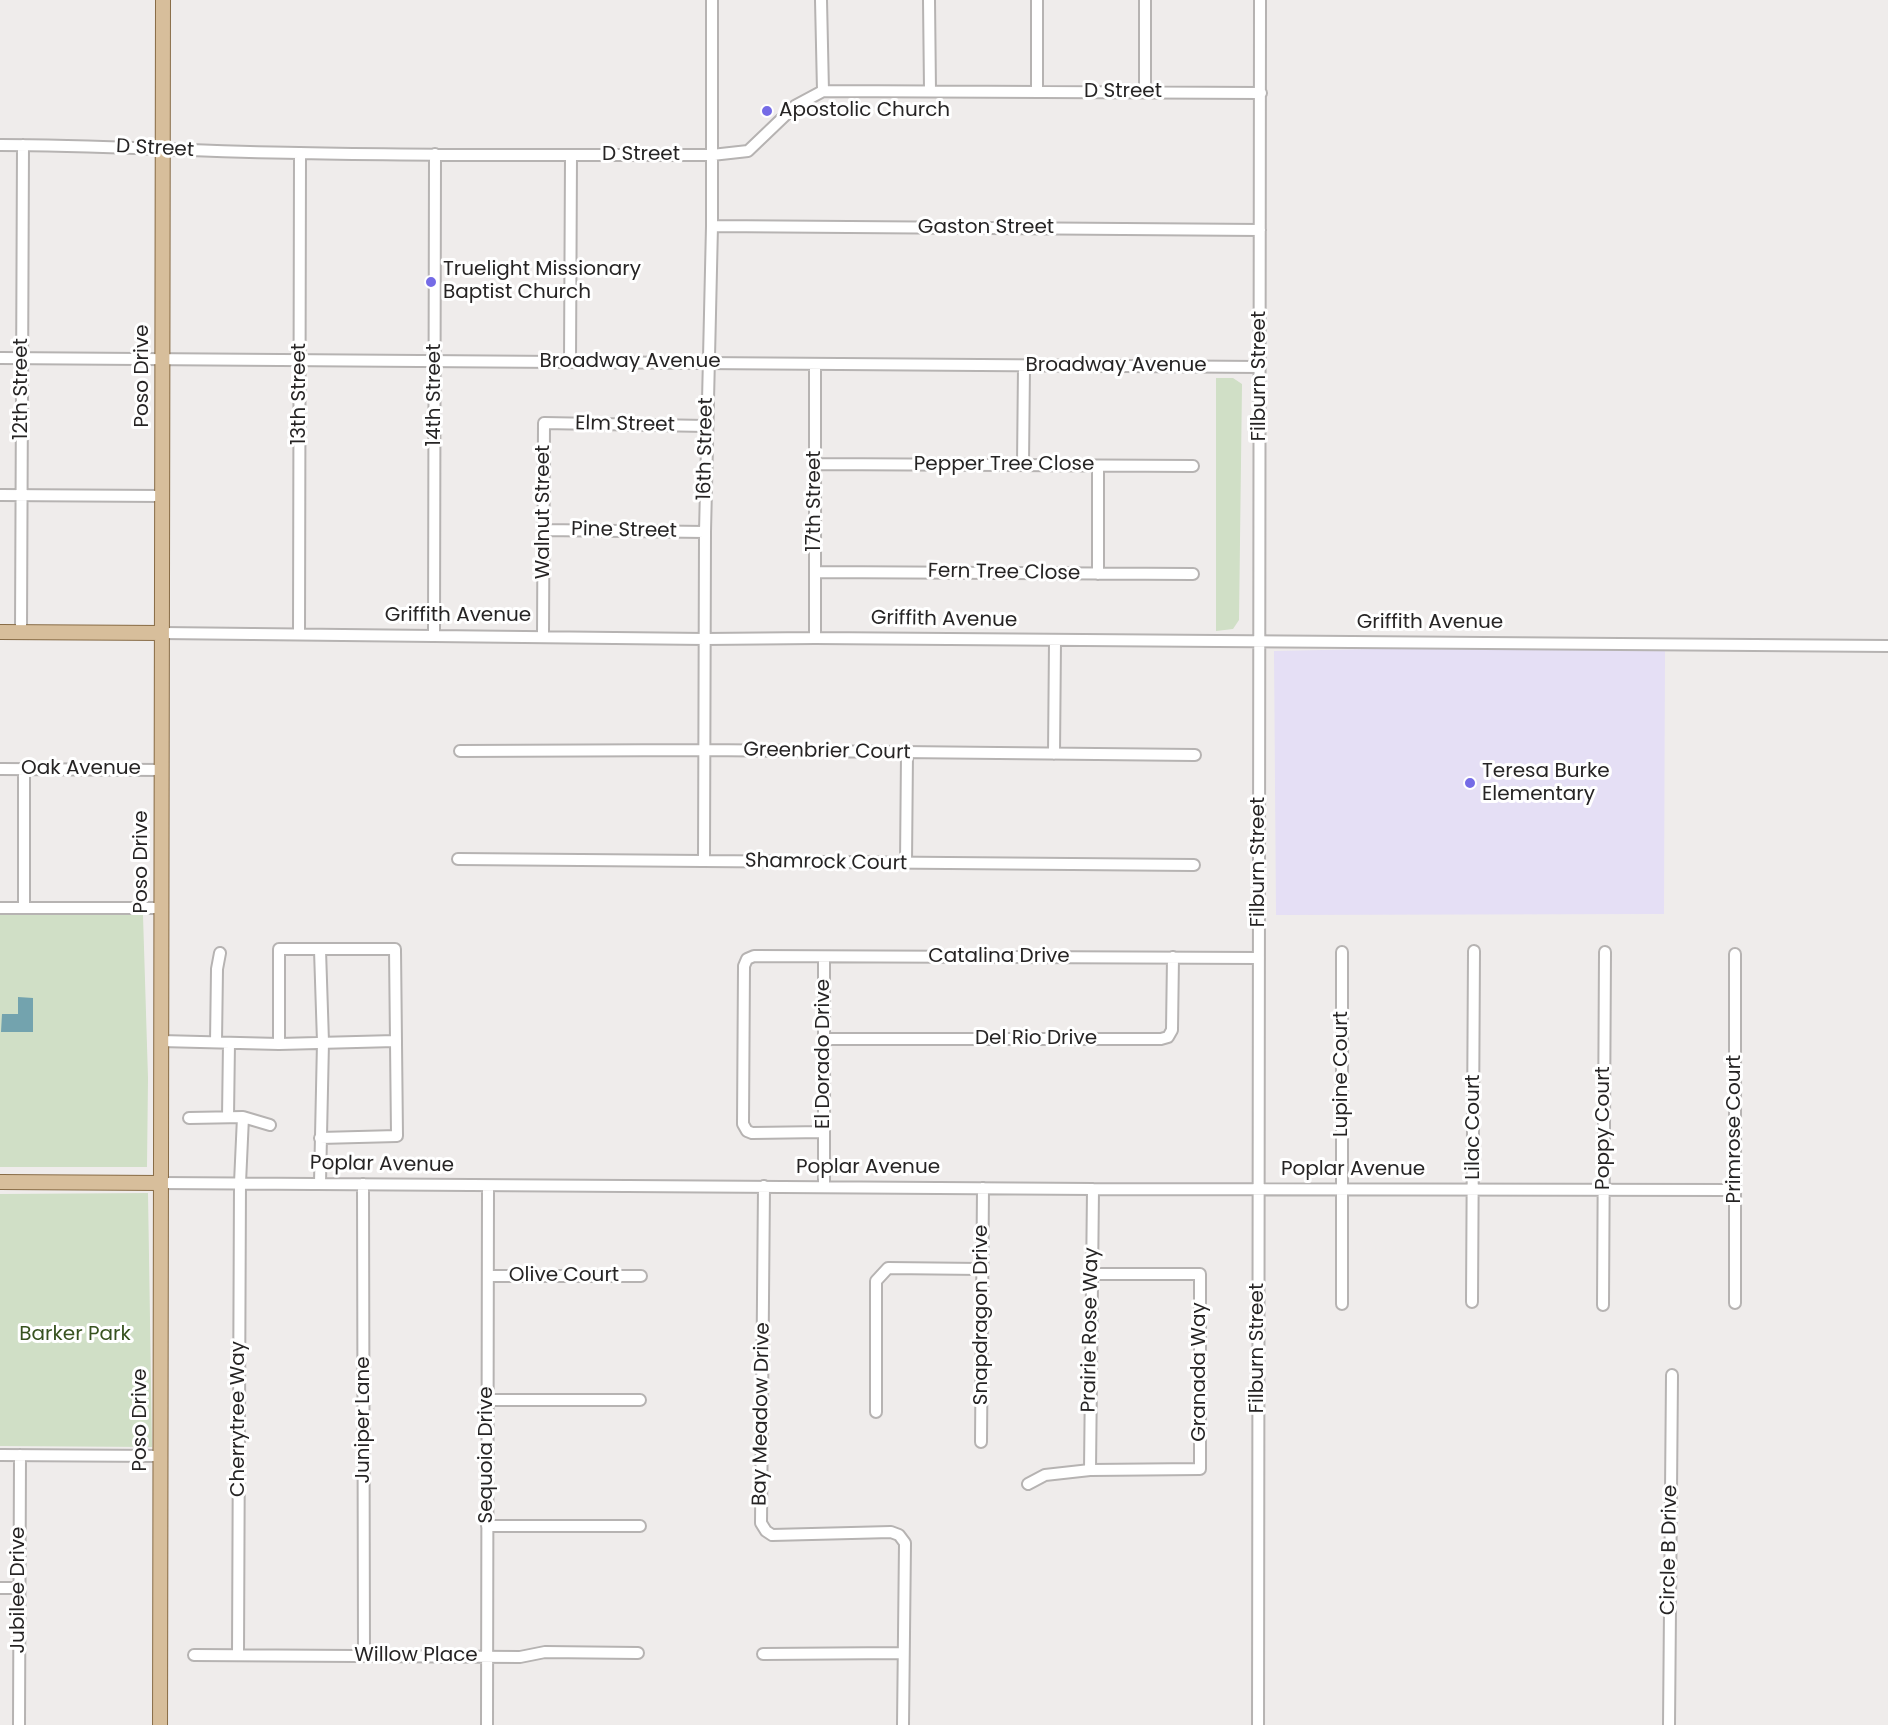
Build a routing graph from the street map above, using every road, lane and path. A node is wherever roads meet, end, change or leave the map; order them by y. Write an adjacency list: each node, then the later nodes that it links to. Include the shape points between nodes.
1 (163, 0): 15 (main road, Poso Drive)
2 (712, 0): 19 (street, 16th Street)
3 (821, 0): 9 (street)
4 (929, 0): 8 (street)
5 (1037, 0): 10 (street)
6 (1145, 0): 11 (street)
7 (1260, 0): 12 (street, Filburn Street)
8 (930, 90): 9 (street, D Street); 10 (street, D Street)
9 (823, 91): 19 (street, D Street, via 795,106 748,151)
10 (1037, 91): 11 (street, D Street)
11 (1145, 92): 12 (street, D Street)
12 (1261, 93): 21 (street, Filburn Street)
13 (0, 145): 14 (street, D Street)
14 (23, 145): 15 (street, D Street); 23 (street, 12th Street)
15 (163, 150): 16 (street, D Street); 24 (main road, Poso Drive)
16 (300, 153): 17 (street, D Street); 25 (street, 13th Street)
17 (435, 154): 18 (street, D Street); 26 (street, 14th Street)
18 (570, 155): 19 (street, D Street); 27 (street)
19 (712, 155): 20 (street, 16th Street)
20 (712, 226): 21 (street, Gaston Street); 28 (street, 16th Street)
21 (1260, 230): 31 (street, Filburn Street)
22 (0, 358): 23 (street, Broadway Avenue)
23 (22, 358): 24 (street, Broadway Avenue); 39 (street, 12th Street)
24 (162, 359): 25 (street, Broadway Avenue); 40 (main road, Poso Drive)
25 (300, 360): 26 (street, Broadway Avenue); 49 (street, 13th Street)
26 (435, 361): 27 (street, Broadway Avenue); 50 (street, 14th Street)
27 (570, 362): 28 (street, Broadway Avenue)
28 (707, 363): 29 (street, Broadway Avenue); 33 (street, 16th Street)
29 (815, 364): 30 (street, Broadway Avenue); 34 (street, 17th Street)
30 (1024, 366): 31 (street, Broadway Avenue); 35 (street)
31 (1260, 367): 55 (street, Filburn Street)
32 (544, 423): 33 (street, Elm Street); 41 (street, Walnut Street)
33 (706, 426): 42 (street, 16th Street)
34 (815, 464): 35 (street, Pepper Tree Close); 43 (street, 17th Street)
35 (1023, 464): 36 (street, Pepper Tree Close)
36 (1098, 465): 37 (street, Pepper Tree Close); 44 (street)
37 (1193, 466)
38 (0, 495): 39 (street)
39 (21, 495): 40 (street); 47 (street, 12th Street)
40 (162, 496): 48 (main road, Poso Drive)
41 (543, 530): 42 (street, Pine Street); 51 (street, Walnut Street)
42 (705, 532): 53 (street, 16th Street)
43 (815, 572): 44 (street, Fern Tree Close); 52 (street, 17th Street)
44 (1098, 574): 45 (street, Fern Tree Close)
45 (1193, 574)
46 (0, 632): 47 (main road, Griffith Avenue)
47 (21, 632): 48 (main road, Griffith Avenue)
48 (162, 633): 49 (street, Griffith Avenue); 64 (main road, Poso Drive)
49 (299, 634): 50 (street, Griffith Avenue)
50 (434, 635): 51 (street, Griffith Avenue)
51 (543, 636): 53 (street, Griffith Avenue)
52 (815, 638): 53 (street, Griffith Avenue); 54 (street, Griffith Avenue)
53 (705, 639): 57 (street, 16th Street)
54 (1055, 641): 55 (street, Griffith Avenue); 60 (street)
55 (1260, 641): 56 (street, Griffith Avenue); 80 (street, Filburn Street)
56 (1888, 646)
57 (704, 750): 58 (street, Greenbrier Court); 59 (street, Greenbrier Court); 66 (street, 16th Street)
58 (460, 751)
59 (907, 753): 60 (street, Greenbrier Court); 67 (street)
60 (1054, 754): 61 (street, Greenbrier Court)
61 (1194, 755)
62 (0, 769): 63 (street, Oak Avenue)
63 (24, 769): 64 (street, Oak Avenue); 70 (street)
64 (162, 770): 71 (main road, Poso Drive)
65 (458, 859): 66 (street, Shamrock Court)
66 (704, 861): 67 (street, Shamrock Court)
67 (906, 863): 68 (street, Shamrock Court)
68 (1194, 865)
69 (0, 908): 70 (street)
70 (24, 908): 71 (street)
71 (161, 908): 82 (main road, Poso Drive)
72 (320, 950): 83 (street, via 395,950); 85 (street); 87 (street, via 279,949)
73 (1474, 951): 104 (street, Lilac Court)
74 (1342, 952): 103 (street, Lupine Court)
75 (1605, 952): 105 (street, Poppy Court)
76 (220, 953): 84 (street)
77 (1735, 954): 108 (street, Primrose Court)
78 (825, 957): 79 (street, Catalina Drive); 81 (street, El Dorado Drive); 92 (street, Catalina Drive, via 747,959 742,1124 752,1133)
79 (1173, 957): 80 (street, Catalina Drive); 81 (street, Del Rio Drive, via 1172,1030 1161,1039)
80 (1258, 958): 107 (street, Filburn Street)
81 (824, 1039): 92 (street, El Dorado Drive)
82 (161, 1041): 84 (street); 95 (main road, Poso Drive)
83 (395, 1041): 85 (street); 93 (street, via 397,1136)
84 (216, 1042): 86 (street)
85 (323, 1042): 87 (street); 93 (street)
86 (229, 1043): 87 (street); 88 (street)
87 (279, 1044)
88 (228, 1117): 89 (street); 90 (street)
89 (243, 1117): 91 (street); 96 (street, Cherrytree Way)
90 (189, 1118)
91 (270, 1125)
92 (823, 1132): 101 (street, El Dorado Drive)
93 (320, 1138): 97 (street)
94 (0, 1182): 95 (main road, Poplar Avenue)
95 (160, 1183): 96 (street, Poplar Avenue); 124 (main road, Poso Drive)
96 (240, 1183): 97 (street, Poplar Avenue); 135 (street, Cherrytree Way)
97 (320, 1183): 98 (street, Poplar Avenue)
98 (363, 1184): 99 (street, Poplar Avenue); 136 (street, Juniper Lane)
99 (488, 1186): 100 (street, Poplar Avenue); 111 (street, Sequoia Drive)
100 (764, 1186): 101 (street, Poplar Avenue); 132 (street, Bay Meadow Drive, via 761,1523 772,1535 899,1535 905,1543)
101 (824, 1187): 102 (street, Poplar Avenue)
102 (983, 1188): 106 (street, Poplar Avenue); 109 (street, Snapdragon Drive)
103 (1341, 1189): 104 (street, Poplar Avenue); 107 (street, Poplar Avenue); 115 (street, Lupine Court)
104 (1473, 1189): 105 (street, Poplar Avenue); 113 (street, Lilac Court)
105 (1604, 1189): 108 (street, Poplar Avenue); 116 (street, Poppy Court)
106 (1093, 1190): 107 (street, Poplar Avenue); 110 (street, Prairie Rose Way)
107 (1259, 1190): 142 (street, Filburn Street)
108 (1735, 1190): 114 (street, Primrose Court)
109 (981, 1269): 120 (street, via 888,1268 881,1274 876,1281); 121 (street, Snapdragon Drive)
110 (1092, 1274): 125 (street, Prairie Rose Way); 125 (street, Granada Way, via 1200,1274 1200,1469)
111 (488, 1276): 112 (street, Olive Court); 118 (street, Sequoia Drive)
112 (640, 1276)
113 (1472, 1302)
114 (1735, 1303)
115 (1342, 1304)
116 (1603, 1305)
117 (1672, 1375): 143 (street, Circle B Drive)
118 (488, 1400): 119 (street); 127 (street, Sequoia Drive)
119 (640, 1400)
120 (876, 1413)
121 (981, 1442)
122 (0, 1455): 123 (street)
123 (20, 1455): 124 (street); 130 (street, Jubilee Drive)
124 (160, 1456): 139 (main road, Poso Drive)
125 (1090, 1470): 126 (street, via 1045,1475)
126 (1028, 1484)
127 (487, 1526): 128 (street); 137 (street, Sequoia Drive)
128 (640, 1526)
129 (0, 1588): 130 (street)
130 (19, 1588): 138 (street, Jubilee Drive)
131 (638, 1653): 137 (street, Willow Place, via 545,1652)
132 (903, 1653): 133 (street); 141 (street, Bay Meadow Drive)
133 (763, 1654)
134 (194, 1655): 135 (street, Willow Place)
135 (238, 1655): 136 (street, Willow Place)
136 (364, 1656): 137 (street, Willow Place)
137 (488, 1657): 140 (street, Sequoia Drive)
138 (19, 1725)
139 (160, 1725)
140 (487, 1725)
141 (903, 1725)
142 (1258, 1725)
143 (1669, 1725)

